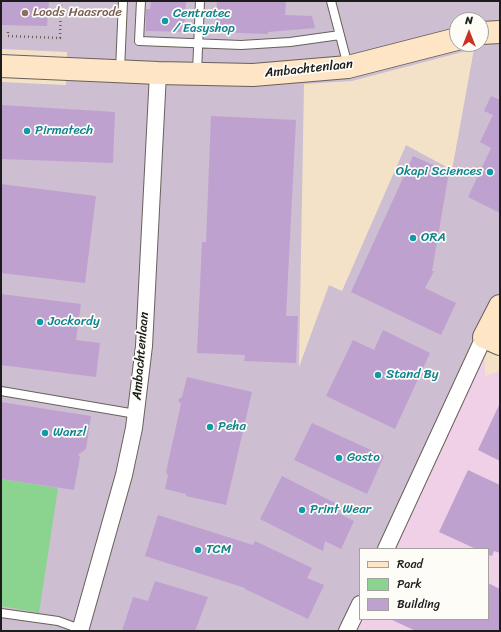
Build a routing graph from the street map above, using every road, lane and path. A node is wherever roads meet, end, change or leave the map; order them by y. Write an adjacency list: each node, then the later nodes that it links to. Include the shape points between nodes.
1 (61, 1): 6 (path, via 60,38 8,36)
2 (123, 1): 14 (lane)
3 (141, 1): 11 (lane, via 140,41)
4 (200, 1): 11 (lane)
5 (331, 1): 9 (lane)
6 (8, 32)
7 (500, 32): 8 (street)
8 (489, 33)
9 (340, 35): 11 (lane, via 290,42); 13 (lane)
10 (449, 41): 13 (street, Ambachtenlaan)
11 (198, 44): 16 (lane)
12 (1, 66): 14 (street, Ambachtenlaan)
13 (348, 67): 16 (street, Ambachtenlaan, via 253,75)
14 (120, 71): 15 (street, Ambachtenlaan)
15 (158, 73): 16 (street, Ambachtenlaan); 20 (street, Ambachtenlaan, via 144,346)
16 (197, 74)
17 (500, 306): 18 (street)
18 (492, 341): 21 (street)
19 (1, 391): 20 (lane)
20 (136, 414): 24 (street, Ambachtenlaan, via 124,475)
21 (387, 548)
22 (359, 606): 25 (street)
23 (1, 613): 24 (lane, via 58,621)
24 (80, 630)
25 (348, 631)

